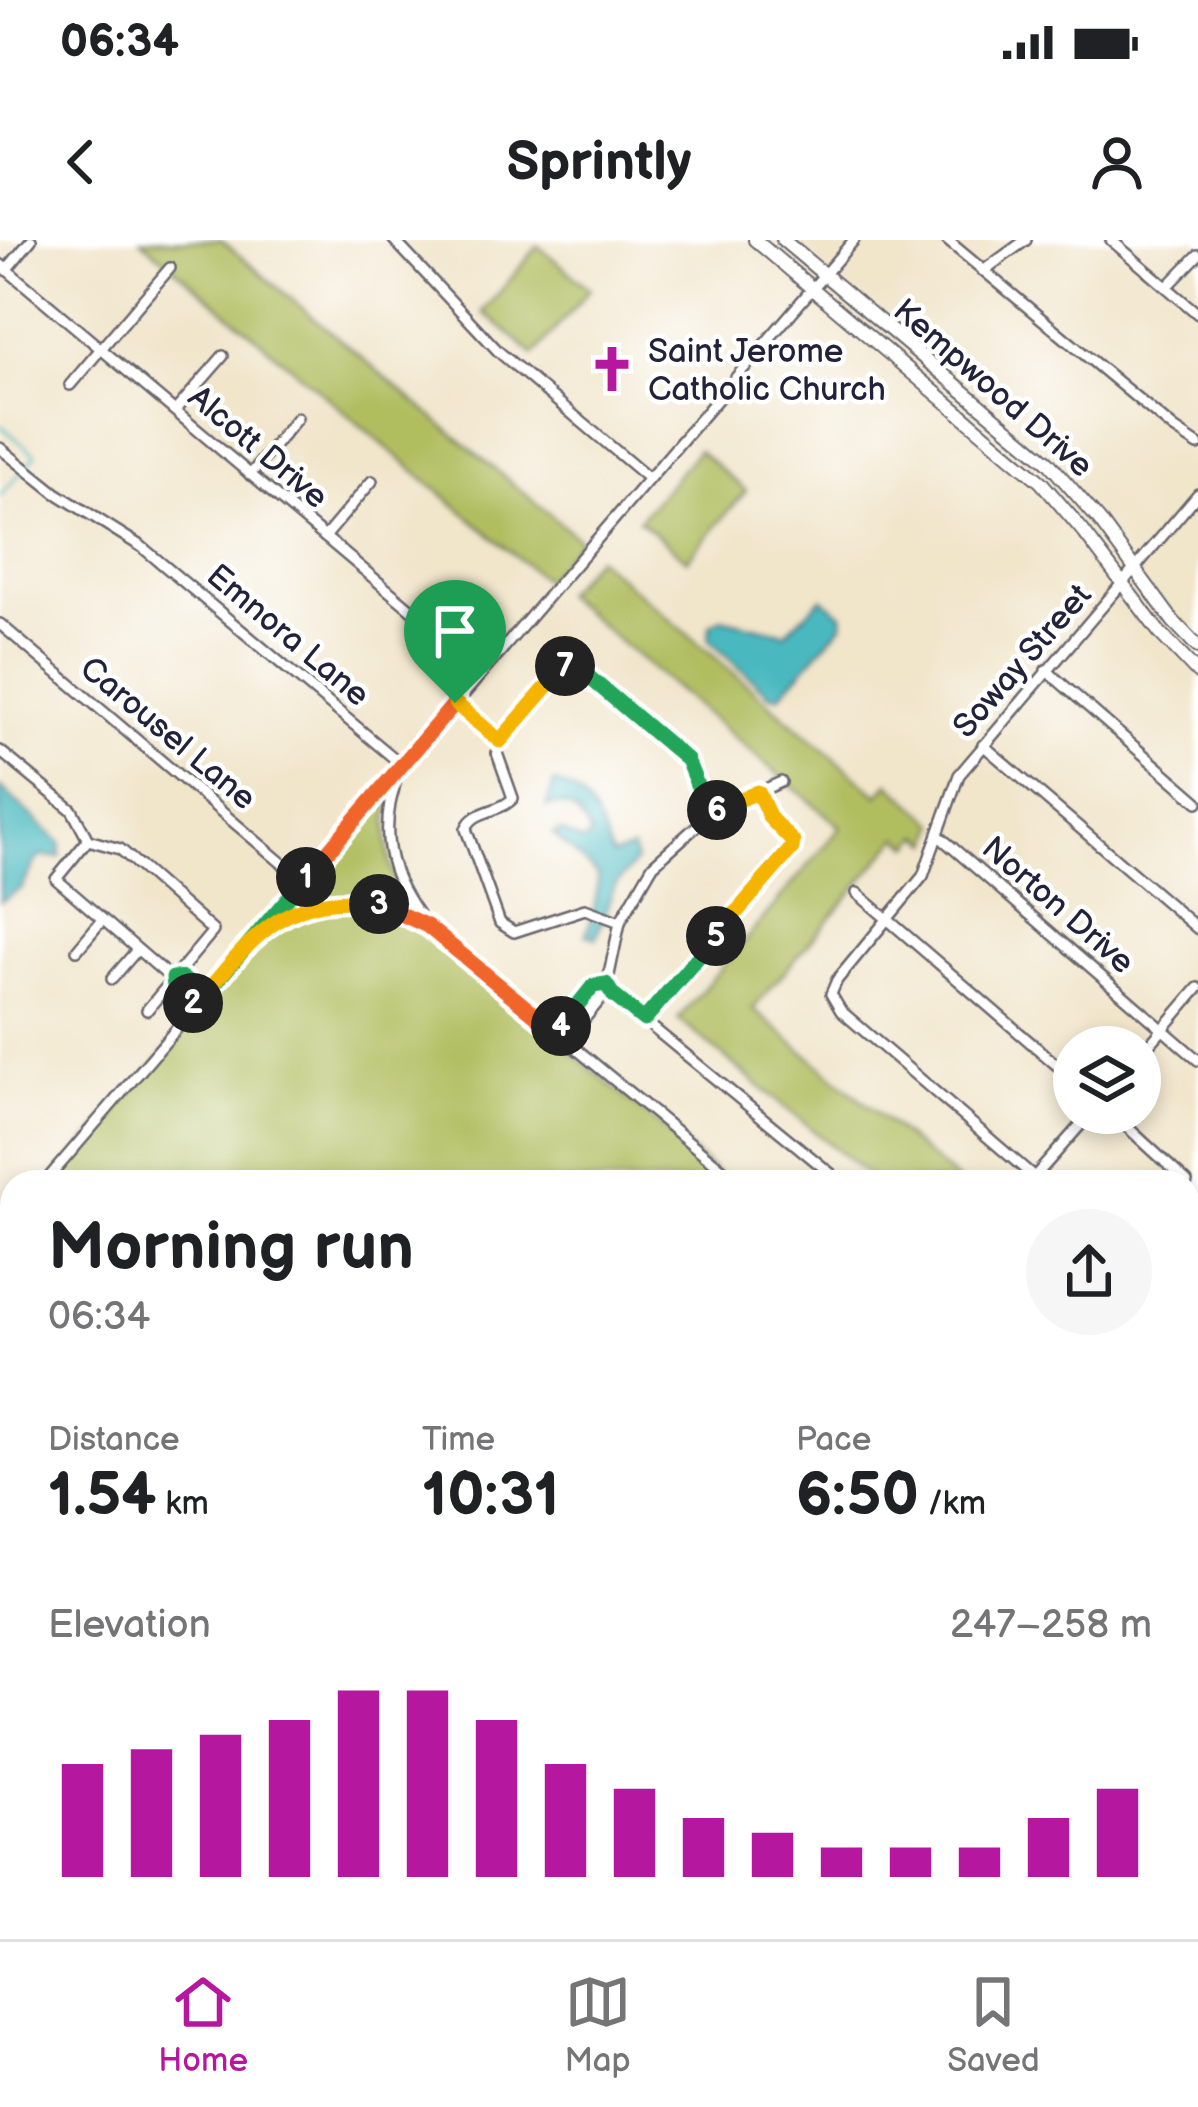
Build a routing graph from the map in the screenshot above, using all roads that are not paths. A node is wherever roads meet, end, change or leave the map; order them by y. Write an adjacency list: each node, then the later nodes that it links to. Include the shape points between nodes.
1 (31, 240): 10 (street)
2 (394, 240): 27 (street, via 499,352)
3 (755, 240): 15 (main road, Kempwood Drive)
4 (783, 240): 13 (main road, Kempwood Drive)
5 (854, 240): 13 (street)
6 (947, 240): 12 (street)
7 (1026, 240): 12 (street)
8 (1111, 240): 14 (street)
9 (1198, 255): 14 (street)
10 (3, 266): 17 (street, Alcott Drive)
11 (170, 268): 17 (street)
12 (983, 271): 24 (street)
13 (825, 276): 15 (street); 19 (main road, Kempwood Drive)
14 (1167, 287): 16 (street)
15 (812, 289): 20 (main road, Kempwood Drive); 27 (street)
16 (1198, 314)
17 (101, 348): 21 (street); 22 (street, Alcott Drive)
18 (223, 356): 22 (street)
19 (927, 361): 20 (main road); 29 (main road, Kempwood Drive)
20 (914, 375): 31 (main road, Kempwood Drive)
21 (70, 386)
22 (176, 410): 26 (street, Alcott Drive)
23 (297, 418): 26 (street)
24 (1198, 445)
25 (4, 456): 45 (street, Emnora Lane, via 174,573)
26 (250, 475): 32 (street, Alcott Drive)
27 (647, 478): 38 (street)
28 (372, 482): 32 (street)
29 (1076, 493): 31 (main road); 33 (main road, Kempwood Drive)
30 (1198, 494): 33 (street, Soway Street)
31 (1060, 505): 34 (main road, Kempwood Drive)
32 (325, 537): 38 (street, Alcott Drive)
33 (1134, 572): 34 (street, Soway Street); 36 (main road, Kempwood Drive)
34 (1121, 585): 37 (main road, Kempwood Drive); 39 (street, Soway Street)
35 (0, 624): 52 (street, Carousel Lane)
36 (1198, 647): 37 (main road)
37 (1184, 659): 40 (main road, Kempwood Drive)
38 (483, 670): 41 (street)
39 (1046, 670): 43 (street, Soway Street); 48 (street)
40 (1198, 673)
41 (459, 706): 42 (street); 45 (street)
42 (500, 741): 49 (street, via 570,661 687,760); 55 (street, via 496,753 511,802 472,818 466,829 500,923 514,932 589,910)
43 (983, 745): 50 (street, Soway Street, via 959,775); 59 (street)
44 (0, 751): 51 (street, via 72,810)
45 (398, 769): 52 (street); 57 (street, via 390,860)
46 (781, 782): 47 (street)
47 (758, 792): 49 (street); 69 (street, via 792,848)
48 (1198, 802)
49 (709, 814): 55 (street, via 653,865)
50 (939, 836): 56 (street, Soway Street, via 923,876); 70 (street, Norton Drive)
51 (88, 840): 54 (street, via 56,879); 62 (street, via 120,849 213,931)
52 (303, 880): 58 (street)
53 (857, 893): 56 (street)
54 (103, 920): 60 (street); 61 (street)
55 (616, 920): 64 (street)
56 (889, 922): 75 (street); 81 (street, Soway Street, via 837,980 832,994 841,1011)
57 (427, 926): 58 (street, via 399,910 354,901 309,906); 71 (street)
58 (264, 927): 66 (street)
59 (1198, 929)
60 (77, 950)
61 (137, 950): 62 (street); 63 (street)
62 (173, 978): 66 (street); 67 (street); 68 (street)
63 (112, 979)
64 (606, 984): 69 (street); 71 (street, via 593,986); 73 (street)
65 (1198, 988): 70 (street)
66 (204, 996): 67 (street)
67 (195, 1006): 78 (street)
68 (147, 1010)
69 (644, 1020): 80 (street)
70 (1163, 1030): 72 (street); 74 (street, Norton Drive)
71 (556, 1032): 73 (street)
72 (1161, 1032)
73 (566, 1041): 79 (street)
74 (1198, 1060)
75 (1053, 1062)
76 (1073, 1134): 82 (street)
77 (1135, 1134): 83 (street)
78 (55, 1170)
79 (723, 1170)
80 (826, 1170)
81 (1024, 1170)
82 (1043, 1170)
83 (1175, 1170)

